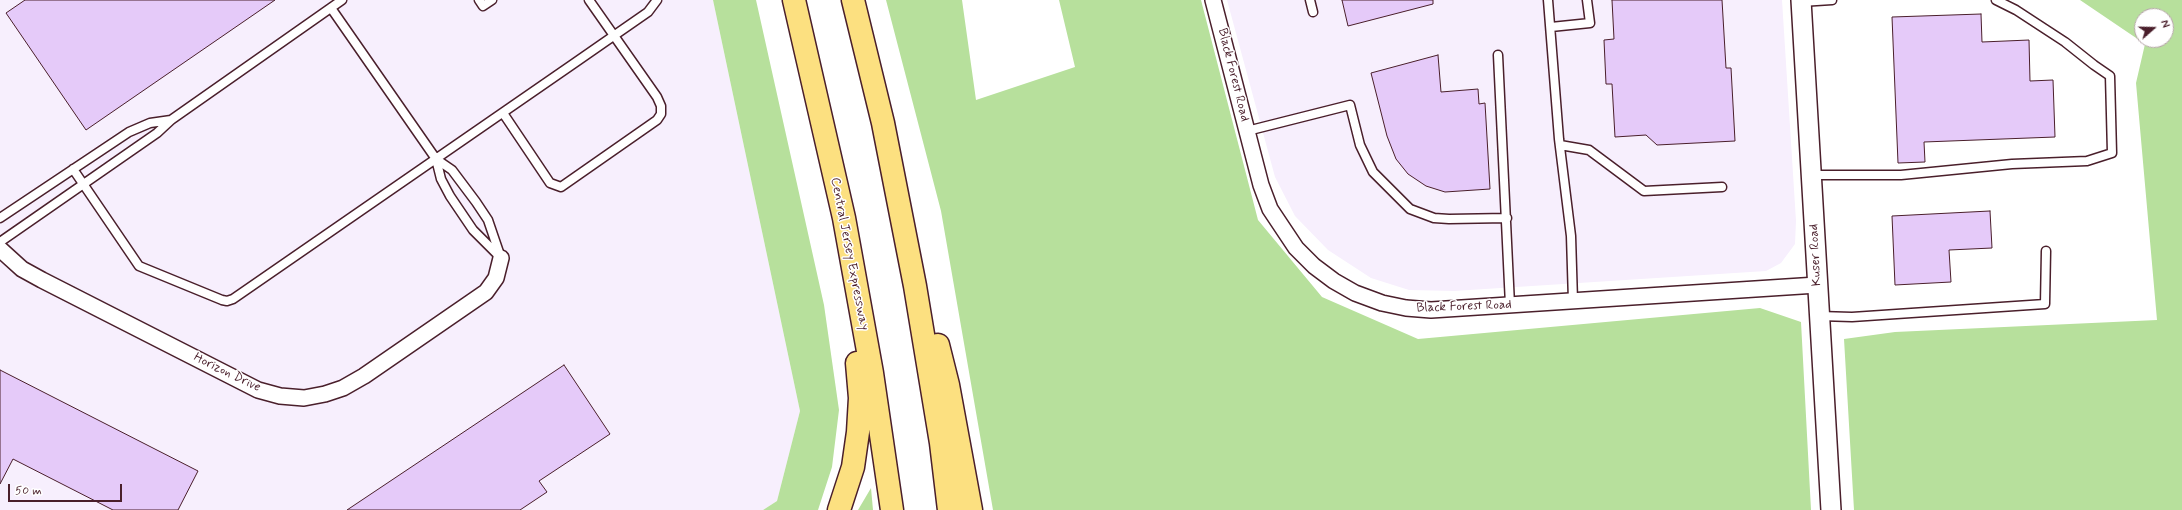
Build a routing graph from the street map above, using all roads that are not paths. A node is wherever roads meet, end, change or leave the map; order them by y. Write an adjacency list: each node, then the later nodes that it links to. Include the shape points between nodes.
1 (342, 0): 15 (lane)
2 (479, 0): 3 (lane, via 483,6)
3 (492, 0)
4 (589, 0): 18 (lane)
5 (657, 0): 18 (lane, via 648,12)
6 (794, 0): 24 (highway, Central Jersey Expressway)
7 (853, 0): 22 (highway)
8 (1213, 0): 23 (street, Black Forest Road)
9 (1310, 0): 16 (lane)
10 (1548, 0): 17 (lane)
11 (1587, 0): 17 (lane, via 1590,23)
12 (1832, 0): 14 (lane)
13 (1996, 0): 28 (lane, via 2059,38 2110,76 2112,153 2087,161 2012,164 1901,175)
14 (1801, 1): 28 (street, Kuser Road)
15 (331, 8): 21 (lane); 26 (lane)
16 (1312, 12)
17 (1551, 27): 25 (lane)
18 (614, 35): 20 (lane); 20 (lane, via 661,106 661,114 657,120 561,186 554,186)
19 (1498, 55): 32 (lane)
20 (503, 113): 26 (lane)
21 (171, 120): 27 (lane, via 150,123 129,132); 29 (lane, via 157,134)
22 (883, 123): 43 (highway, via 915,286 941,443); 44 (highway, via 948,385)
23 (1247, 131): 32 (lane, via 1350,105 1360,145 1373,172 1410,209 1434,218); 39 (street, Black Forest Road, via 1261,185 1281,228 1314,266 1334,281 1355,293 1406,308 1431,310)
24 (825, 132): 41 (highway, via 860,398 853,467); 42 (highway, Central Jersey Expressway, via 858,296)
25 (1560, 145): 30 (lane, via 1590,150 1644,191); 38 (lane, via 1571,236)
26 (436, 159): 29 (lane, via 227,301 139,266); 36 (lane, via 441,179 450,196 473,230); 36 (lane, via 452,170 488,220)
27 (73, 169): 29 (lane); 31 (lane)
28 (1811, 175): 37 (street, Kuser Road)
29 (83, 184): 33 (lane)
30 (1722, 187)
31 (0, 218)
32 (1507, 218): 39 (lane)
33 (0, 242)
34 (0, 249): 36 (street, Horizon Drive, via 22,269 42,280 258,390 280,396 304,398 337,390 364,376 486,292 496,278)
35 (2046, 251): 40 (lane, via 2045,304 1852,317)
36 (501, 258)
37 (1817, 285): 38 (street, Black Forest Road); 40 (street, Kuser Road)
38 (1573, 301): 39 (street, Black Forest Road)
39 (1510, 305)
40 (1819, 316): 45 (street, Kuser Road)
41 (839, 510)
42 (892, 510)
43 (949, 510)
44 (971, 510)
45 (1831, 510)

